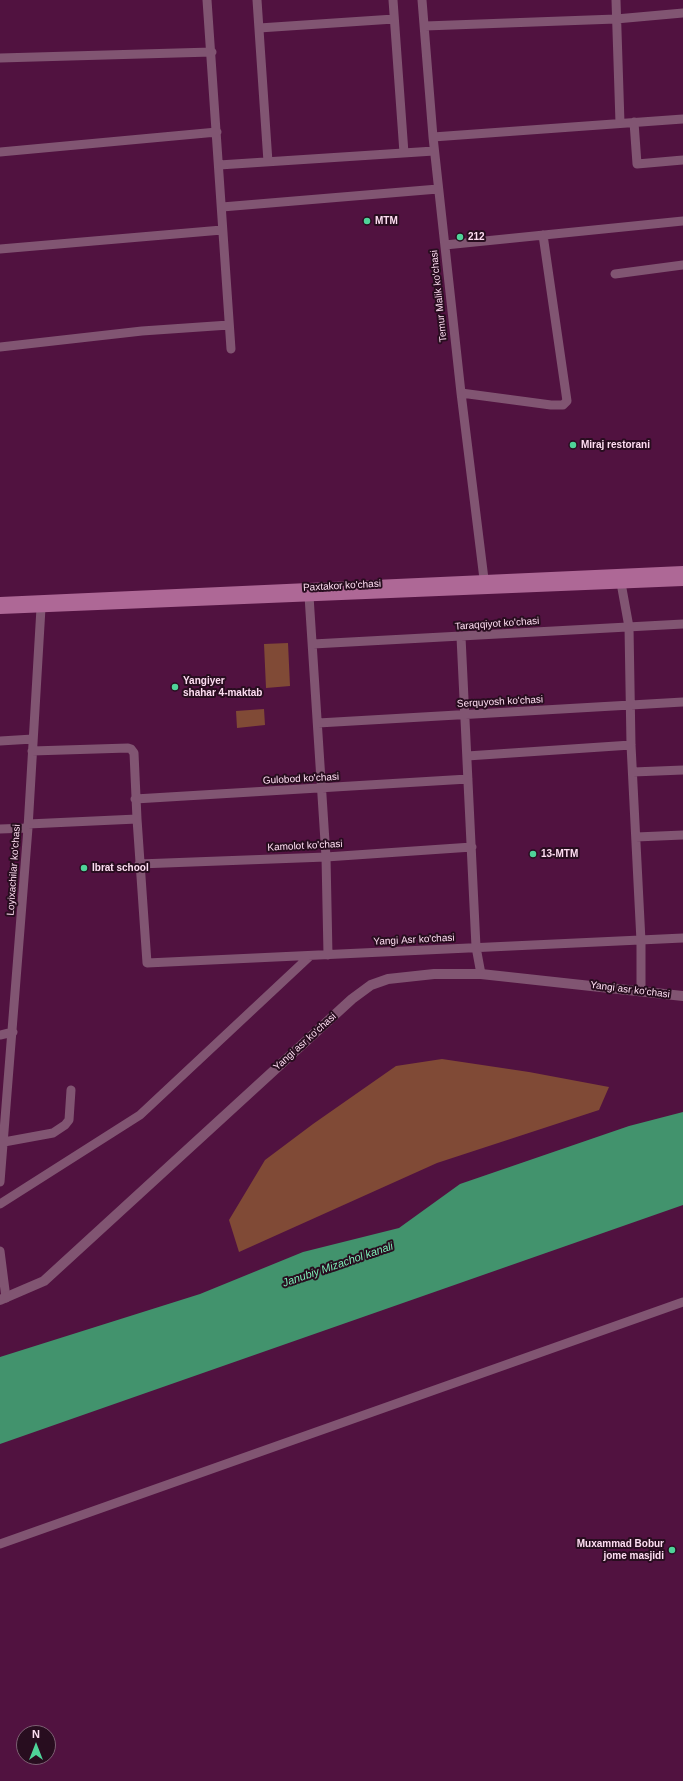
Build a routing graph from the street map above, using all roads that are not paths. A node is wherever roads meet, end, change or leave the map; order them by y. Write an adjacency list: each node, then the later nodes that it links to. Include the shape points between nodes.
1 (207, 0): 11 (street)
2 (257, 0): 10 (street)
3 (393, 0): 7 (street)
4 (422, 0): 9 (street, Temur Malik ko'chasi)
5 (616, 0): 8 (street)
6 (683, 13): 8 (street)
7 (394, 19): 10 (street); 20 (street)
8 (616, 19): 9 (street); 15 (street)
9 (425, 26): 17 (street, Temur Malik ko'chasi)
10 (259, 28): 22 (street)
11 (212, 52): 12 (street); 16 (street)
12 (0, 58)
13 (683, 119): 14 (street)
14 (634, 122): 15 (street); 21 (street, via 637,164)
15 (620, 123): 17 (street)
16 (217, 132): 19 (street); 23 (street)
17 (433, 137): 18 (street, Temur Malik ko'chasi)
18 (434, 151): 20 (street); 24 (street, Temur Malik ko'chasi)
19 (0, 152)
20 (404, 153): 22 (street)
21 (683, 160)
22 (268, 162): 23 (street)
23 (219, 165): 25 (street)
24 (438, 189): 25 (street); 29 (street, Temur Malik ko'chasi)
25 (222, 207): 27 (street)
26 (683, 221): 28 (street)
27 (222, 230): 30 (street); 33 (street)
28 (543, 235): 29 (street); 36 (street, via 567,401 563,405 551,405)
29 (445, 246): 36 (street, Temur Malik ko'chasi)
30 (0, 248)
31 (683, 265): 32 (street)
32 (615, 274)
33 (230, 324): 34 (street); 35 (street)
34 (0, 347)
35 (231, 349)
36 (461, 393): 40 (street, Temur Malik ko'chasi)
37 (683, 571): 40 (main road, Paxtakor ko'chasi)
38 (683, 581): 39 (main road, Paxtakor ko'chasi)
39 (621, 583): 40 (main road, Paxtakor ko'chasi); 46 (street)
40 (484, 584): 41 (main road, Paxtakor ko'chasi); 42 (main road, Paxtakor ko'chasi)
41 (309, 596): 43 (main road, Paxtakor ko'chasi); 48 (street)
42 (0, 602)
43 (41, 608): 44 (main road, Paxtakor ko'chasi); 53 (street, Loyixachilar ko'chasi)
44 (0, 610)
45 (683, 624): 46 (street, Taraqqiyot ko'chasi)
46 (629, 627): 47 (street, Taraqqiyot ko'chasi); 50 (street)
47 (461, 637): 48 (street, Taraqqiyot ko'chasi); 51 (street)
48 (312, 644): 52 (street)
49 (683, 702): 50 (street, Serquyosh ko'chasi)
50 (630, 705): 51 (street, Serquyosh ko'chasi); 55 (street)
51 (464, 715): 52 (street, Serquyosh ko'chasi); 57 (street)
52 (318, 723): 61 (street)
53 (33, 739): 54 (street); 56 (street, Loyixachilar ko'chasi)
54 (0, 741)
55 (631, 745): 57 (street); 59 (street)
56 (32, 751): 62 (street, via 131,749 134,753); 64 (street, Loyixachilar ko'chasi)
57 (467, 756): 60 (street)
58 (683, 770): 59 (street)
59 (633, 772): 67 (street)
60 (468, 779): 61 (street, Gulobod ko'chasi); 68 (street)
61 (322, 789): 62 (street, Gulobod ko'chasi); 69 (street)
62 (135, 799): 63 (street)
63 (136, 819): 64 (street); 70 (street)
64 (28, 826): 65 (street); 79 (street, Loyixachilar ko'chasi)
65 (0, 829)
66 (683, 835): 67 (street)
67 (636, 838): 72 (street)
68 (472, 847): 69 (street, Kamolot ko'chasi); 73 (street)
69 (326, 857): 70 (street, Kamolot ko'chasi); 74 (street)
70 (139, 864): 75 (street, Yangi Asr ko'chasi, via 147,963)
71 (683, 938): 72 (street, Yangi Asr ko'chasi)
72 (641, 941): 73 (street, Yangi Asr ko'chasi); 77 (street)
73 (476, 947): 74 (street, Yangi Asr ko'chasi); 76 (street)
74 (328, 955): 75 (street, Yangi Asr ko'chasi)
75 (310, 956): 85 (street, via 140,1115)
76 (481, 974): 77 (street, Yangi asr ko'chasi); 88 (street, Yangi asr ko'chasi, via 434,974 388,979 371,985 347,1004 44,1281)
77 (641, 991): 78 (street, Yangi asr ko'chasi)
78 (683, 996)
79 (13, 1032): 80 (street); 82 (street, Loyixachilar ko'chasi)
80 (0, 1035)
81 (71, 1090): 83 (street, via 69,1120 66,1125 53,1133)
82 (2, 1128): 83 (street, Loyixachilar ko'chasi)
83 (4, 1142): 84 (street, Loyixachilar ko'chasi)
84 (0, 1182)
85 (0, 1204)
86 (0, 1252): 87 (street)
87 (1, 1270): 88 (street)
88 (3, 1299)
89 (683, 1302): 90 (street)
90 (0, 1544)

